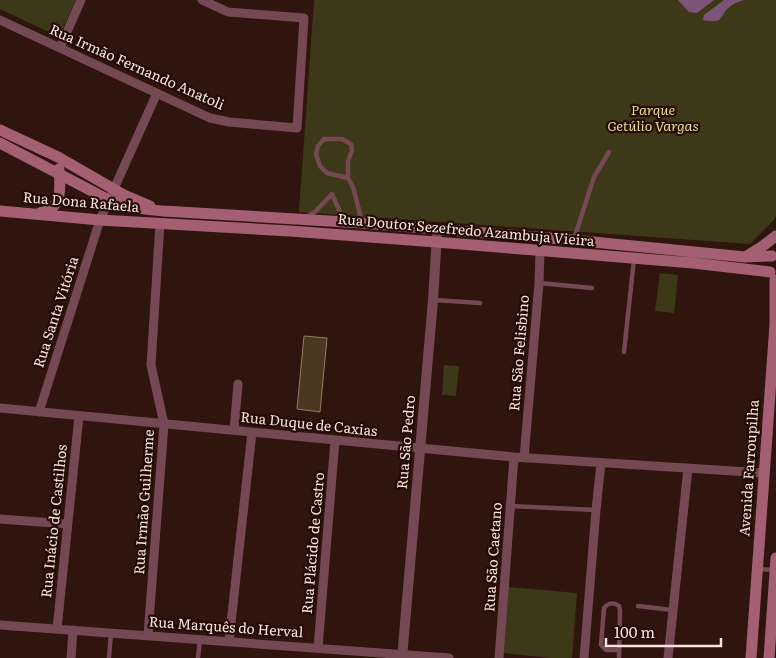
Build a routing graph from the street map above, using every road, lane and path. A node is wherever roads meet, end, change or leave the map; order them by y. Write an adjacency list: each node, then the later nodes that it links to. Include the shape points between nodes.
1 (81, 0): 4 (street)
2 (202, 0): 5 (street, Rua Irmão Fernando Anatoli, via 228,12 304,18 297,128 210,118)
3 (0, 20): 4 (street, Rua Irmão Fernando Anatoli)
4 (60, 48): 5 (street, Rua Irmão Fernando Anatoli)
5 (157, 93): 12 (street, Rua Santa Vitória)
6 (0, 130): 9 (main road, Rua Doutor Sezefredo Azambuja Vieira)
7 (0, 143): 10 (main road, Rua Doutor Sezefredo Azambuja Vieira)
8 (609, 152): 22 (lane, via 594,178)
9 (58, 157): 10 (main road); 12 (main road, Rua Doutor Sezefredo Azambuja Vieira)
10 (59, 174): 12 (main road, Rua Doutor Sezefredo Azambuja Vieira); 14 (main road, via 60,189 56,203)
11 (348, 178): 11 (lane, via 351,144 342,139 324,139 316,154 320,166 327,173); 19 (lane)
12 (111, 195): 15 (main road, Rua Doutor Sezefredo Azambuja Vieira, via 163,211); 16 (street, Rua Santa Vitória)
13 (0, 211): 14 (main road, Rua Dona Rafaela)
14 (36, 214): 16 (main road, Rua Dona Rafaela)
15 (303, 219): 17 (main road, Rua Doutor Sezefredo Azambuja Vieira); 17 (lane, via 315,212 332,194)
16 (100, 220): 18 (main road, Rua Dona Rafaela); 36 (street, Rua Santa Vitória)
17 (344, 222): 19 (main road, Rua Doutor Sezefredo Azambuja Vieira)
18 (160, 223): 23 (main road, Rua Doutor Sezefredo Azambuja Vieira); 38 (street, Rua Irmão Guilherme, via 151,365)
19 (362, 223): 20 (main road, Rua Doutor Sezefredo Azambuja Vieira)
20 (437, 229): 22 (main road, Rua Doutor Sezefredo Azambuja Vieira); 23 (street, Rua São Pedro)
21 (776, 236): 26 (main road)
22 (573, 240): 26 (main road, Rua Doutor Sezefredo Azambuja Vieira)
23 (436, 242): 24 (main road, Rua Doutor Sezefredo Azambuja Vieira); 31 (street, Rua São Pedro)
24 (540, 251): 27 (main road, Rua Doutor Sezefredo Azambuja Vieira); 29 (street, Rua São Felisbino)
25 (774, 254): 26 (main road, Rua Doutor Sezefredo Azambuja Vieira); 28 (main road, Avenida Farroupilha, via 770,264)
26 (746, 257)
27 (634, 258): 28 (main road, Rua Doutor Sezefredo Azambuja Vieira, via 693,263); 33 (lane)
28 (774, 277): 47 (main road, Avenida Farroupilha, via 775,324)
29 (539, 283): 30 (lane); 44 (street, Rua São Felisbino)
30 (592, 288)
31 (433, 300): 32 (lane); 42 (street, Rua São Pedro)
32 (480, 303)
33 (624, 352)
34 (238, 384): 39 (street)
35 (0, 408): 36 (street, Rua Duque de Caxias)
36 (39, 412): 37 (street, Rua Duque de Caxias)
37 (79, 416): 38 (street, Rua Duque de Caxias); 51 (street, Rua Inácio de Castilhos)
38 (164, 424): 39 (street, Rua Duque de Caxias); 60 (street, Rua Irmão Guilherme)
39 (234, 430): 40 (street, Rua Duque de Caxias)
40 (252, 432): 41 (street, Rua Duque de Caxias); 62 (street)
41 (335, 440): 42 (street, Rua Duque de Caxias); 63 (street, Rua Plácido de Castro)
42 (420, 448): 43 (street, Rua Duque de Caxias); 65 (street, Rua São Pedro)
43 (514, 457): 44 (street, Rua Duque de Caxias); 48 (street, Rua São Caetano)
44 (524, 458): 45 (street, Rua Duque de Caxias)
45 (602, 463): 46 (street, Rua Duque de Caxias); 49 (street)
46 (688, 468): 47 (street, Rua Duque de Caxias); 55 (street)
47 (764, 473): 53 (main road, Avenida Farroupilha)
48 (510, 506): 49 (lane); 70 (street, Rua São Caetano)
49 (596, 510): 71 (street)
50 (0, 519): 51 (street)
51 (68, 524): 57 (street, Rua Inácio de Castilhos)
52 (776, 563): 53 (lane); 53 (lane); 75 (main road)
53 (757, 565): 74 (main road, Avenida Farroupilha)
54 (638, 606): 55 (lane)
55 (672, 610): 73 (street)
56 (0, 625): 57 (street, Rua Marquês do Herval)
57 (57, 629): 58 (street, Rua Marquês do Herval)
58 (73, 630): 59 (street, Rua Marquês do Herval); 66 (street)
59 (111, 633): 60 (street, Rua Marquês do Herval); 67 (lane)
60 (148, 635): 61 (street, Rua Marquês do Herval)
61 (200, 639): 62 (street, Rua Marquês do Herval); 68 (lane)
62 (229, 641): 63 (street, Rua Marquês do Herval)
63 (318, 648): 65 (street, Rua Marquês do Herval)
64 (618, 650): 64 (lane, via 620,610 619,606 611,603 604,608 601,645 606,650); 72 (lane)
65 (402, 656): 69 (street, Rua Marquês do Herval)
66 (71, 658)
67 (109, 658)
68 (198, 658)
69 (449, 658)
70 (499, 658)
71 (584, 658)
72 (619, 658)
73 (668, 658)
74 (751, 658)
75 (769, 658)

